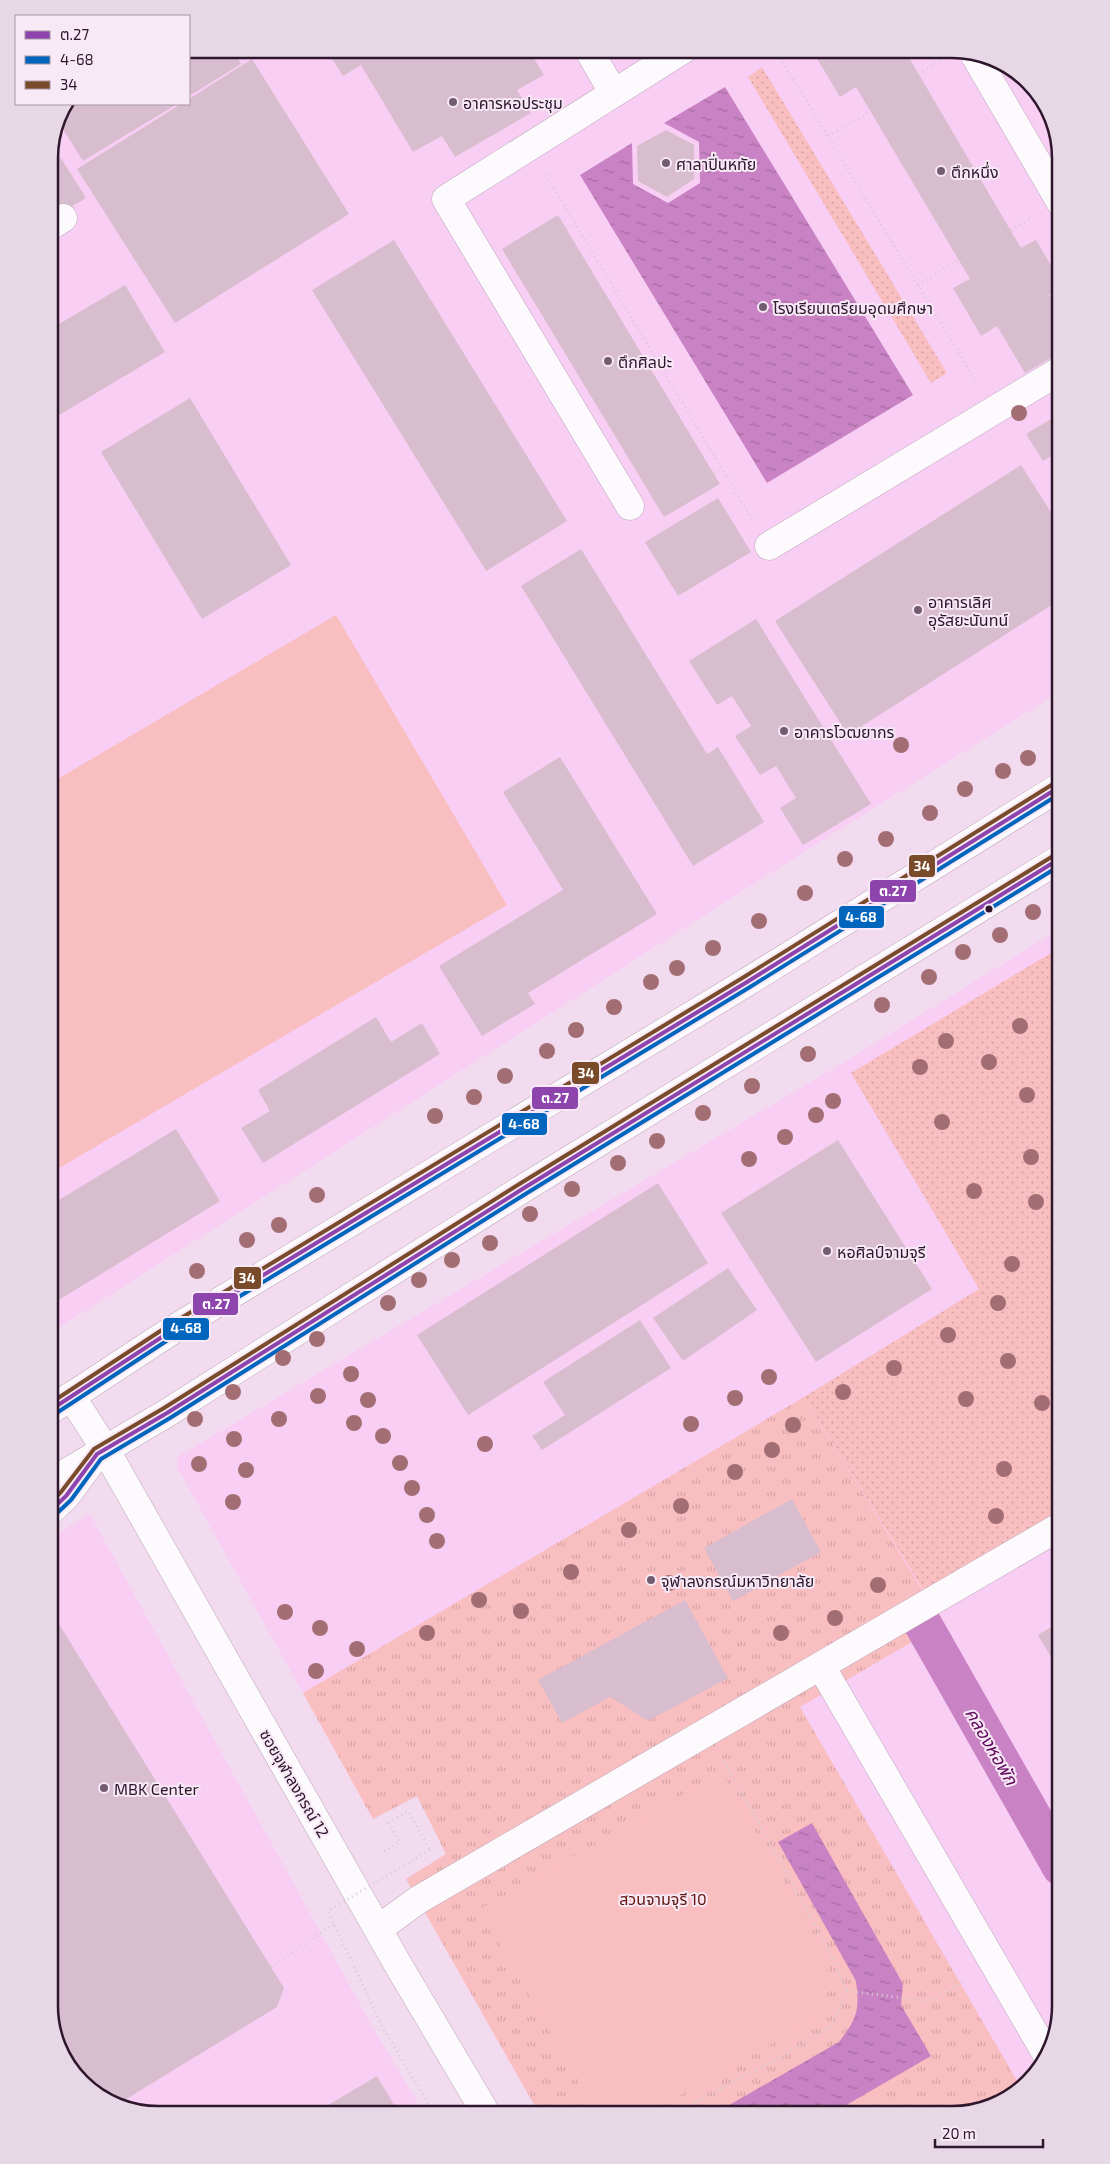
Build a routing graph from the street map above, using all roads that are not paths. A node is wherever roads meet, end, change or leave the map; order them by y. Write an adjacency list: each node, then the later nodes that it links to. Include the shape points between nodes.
1 (593, 58): 4 (main road)
2 (669, 58): 4 (main road)
3 (978, 61): 5 (main road)
4 (613, 92): 7 (main road, via 446,199)
5 (1052, 188)
6 (1052, 376): 8 (main road)
7 (630, 506)
8 (769, 546)
9 (1052, 792): 11 (main road)
10 (1052, 864): 13 (main road)
11 (58, 1403)
12 (58, 1406): 13 (main road, ซอยจุฬาลงกรณ์ 12)
13 (101, 1451): 14 (main road); 15 (main road); 18 (main road, ซอยจุฬาลงกรณ์ 12)
14 (58, 1477)
15 (58, 1504)
16 (1052, 1531): 17 (main road)
17 (821, 1666): 18 (main road, via 418,1900); 19 (main road, via 995,1966)
18 (378, 1929): 20 (main road, ซอยจุฬาลงกรณ์ 12)
19 (1037, 2060)
20 (482, 2106)

